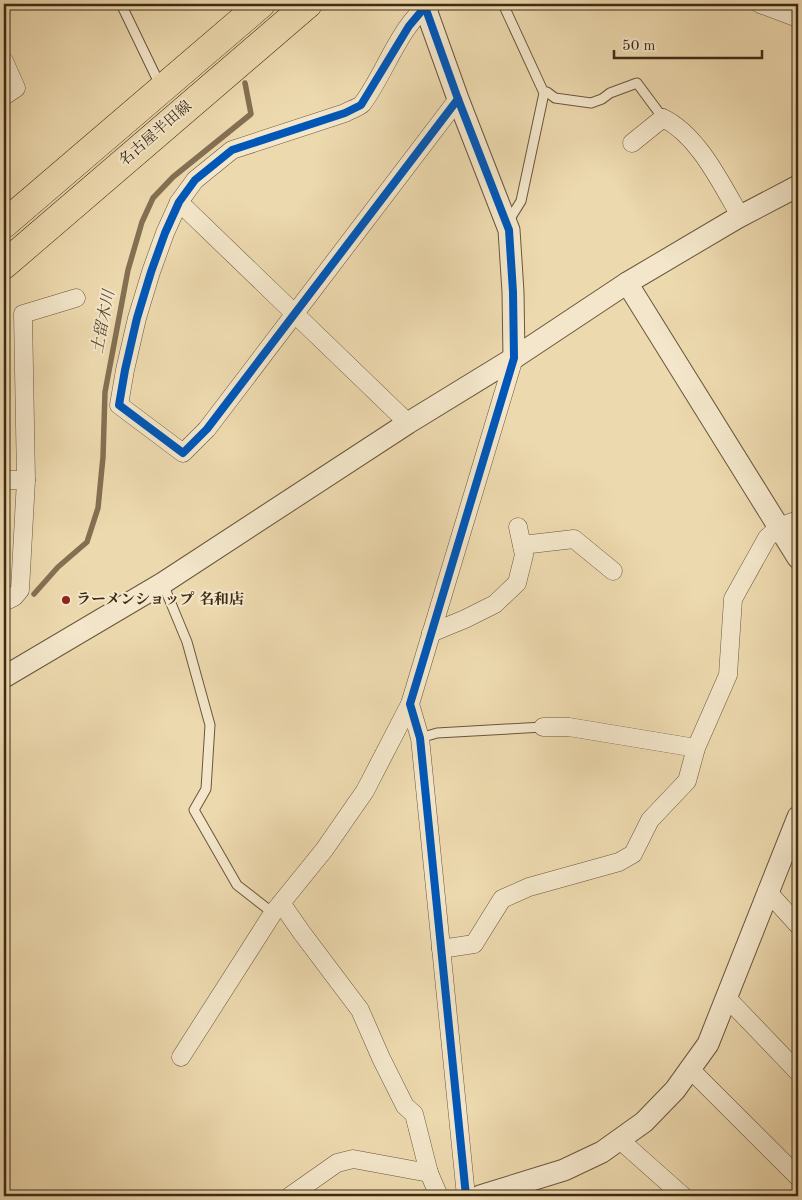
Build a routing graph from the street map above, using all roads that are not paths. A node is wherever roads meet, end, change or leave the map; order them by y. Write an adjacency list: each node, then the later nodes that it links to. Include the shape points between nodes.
1 (121, 4): 9 (lane)
2 (308, 4): 20 (main road, 名古屋半田線)
3 (503, 4): 10 (lane)
4 (760, 4): 7 (street)
5 (427, 5): 12 (street); 16 (street, via 409,26 361,105 232,150 195,180)
6 (255, 6): 9 (main road, 名古屋半田線)
7 (798, 18)
8 (4, 61): 11 (street, via 16,88)
9 (162, 89): 18 (main road, 名古屋半田線)
10 (544, 93): 13 (lane, via 555,98 591,103 637,83); 19 (lane, via 521,201)
11 (4, 96)
12 (458, 99): 19 (street); 23 (street)
13 (663, 118): 14 (street); 17 (street, via 672,122 711,165)
14 (632, 143)
15 (798, 186): 17 (street)
16 (179, 202): 23 (street); 23 (street, via 164,233 137,318 119,406 183,453 207,430)
17 (740, 216): 21 (street)
18 (4, 224)
19 (507, 224): 24 (street)
20 (4, 265)
21 (627, 283): 24 (street); 28 (street)
22 (76, 298): 27 (street, via 23,314)
23 (295, 312): 25 (street)
24 (514, 358): 25 (street); 35 (street)
25 (408, 422): 33 (street)
26 (4, 480): 27 (street)
27 (26, 480): 34 (street, via 20,590)
28 (789, 524): 31 (street); 40 (street, via 767,538 733,598 728,675)
29 (518, 526): 30 (street)
30 (522, 545): 32 (street, via 574,539); 35 (street, via 524,555 517,583 495,604)
31 (798, 558)
32 (613, 571)
33 (163, 583): 36 (street); 43 (lane, via 187,642 210,725 206,789 194,810 237,885)
34 (4, 602)
35 (431, 633): 37 (street)
36 (4, 677)
37 (410, 704): 39 (street); 43 (street, via 365,791 324,850)
38 (542, 728): 39 (lane, via 437,733); 40 (street, via 569,727)
39 (420, 738): 45 (street)
40 (696, 748): 45 (street, via 687,781 650,820 633,854 619,862 529,887 502,899 474,944)
41 (798, 816): 42 (street)
42 (768, 891): 44 (street); 46 (street)
43 (277, 908): 47 (street); 51 (street, via 302,933 360,1010 405,1106 414,1114)
44 (798, 925)
45 (440, 949): 55 (street)
46 (726, 997): 48 (street, via 708,1044); 49 (street)
47 (181, 1057)
48 (689, 1068): 50 (street, via 675,1090 644,1122); 52 (street)
49 (798, 1072)
50 (620, 1140): 56 (street, via 564,1170); 57 (street)
51 (429, 1172): 53 (street, via 353,1159 337,1163); 54 (street)
52 (798, 1177)
53 (290, 1196)
54 (439, 1196)
55 (466, 1196)
56 (480, 1196)
57 (683, 1196)

